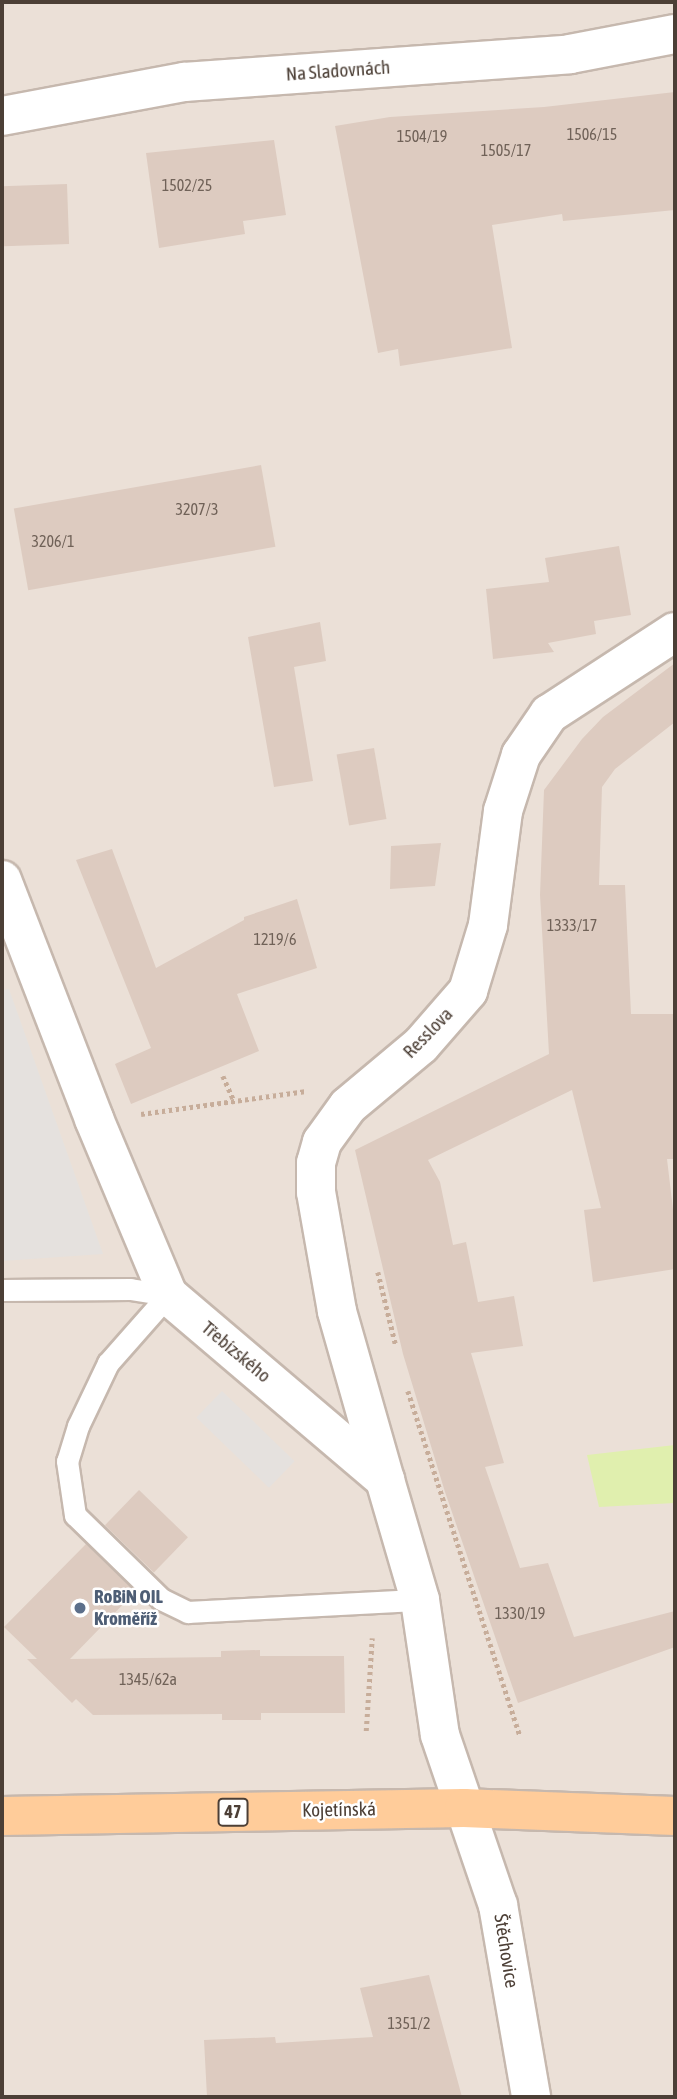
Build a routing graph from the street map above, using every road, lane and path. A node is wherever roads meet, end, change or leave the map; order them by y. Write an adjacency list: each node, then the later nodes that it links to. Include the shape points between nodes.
1 (675, 34): 2 (street, Na Sladovnách, via 570,54 184,82)
2 (2, 116)
3 (675, 632): 14 (street, Resslova, via 549,714 522,755 503,811 488,925 468,991 421,1045 348,1106 322,1142 316,1192 337,1311)
4 (2, 880): 11 (street, Třebízského)
5 (223, 1076): 7 (path)
6 (319, 1090): 7 (path)
7 (234, 1101): 8 (path)
8 (141, 1114)
9 (376, 1263): 12 (path)
10 (2, 1290): 11 (lane, via 130,1289)
11 (168, 1295): 14 (street, Třebízského); 16 (lane, via 108,1363 78,1426 67,1461 75,1515 161,1599 188,1612)
12 (398, 1354)
13 (405, 1380): 18 (path)
14 (385, 1479): 15 (street)
15 (420, 1600): 16 (lane); 19 (street, via 440,1735)
16 (369, 1602): 17 (path, via 372,1633)
17 (366, 1731)
18 (520, 1737)
19 (464, 1808): 20 (main road, Kojetínská / 47); 21 (main road, Kojetínská / 47); 22 (street, Štěchovice, via 498,1905)
20 (2, 1816)
21 (675, 1816)
22 (531, 2097)

